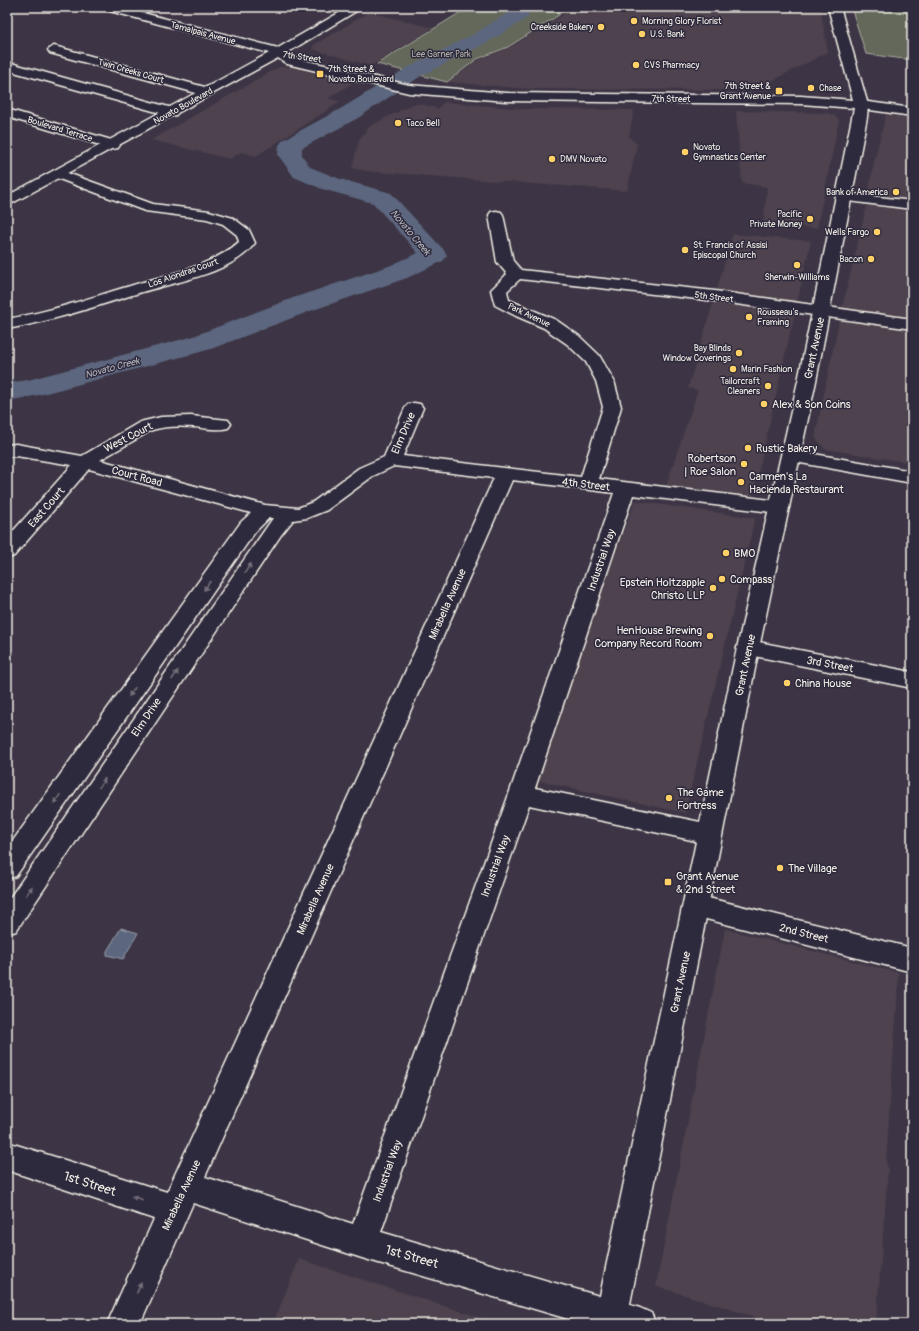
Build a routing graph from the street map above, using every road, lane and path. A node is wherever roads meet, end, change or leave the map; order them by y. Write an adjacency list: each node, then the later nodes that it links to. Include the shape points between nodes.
1 (106, 7): 5 (street, Tamalpais Avenue)
2 (357, 7): 5 (street, Novato Boulevard)
3 (834, 7): 8 (street, Grant Avenue)
4 (54, 50): 7 (street, Twin Creeks Court)
5 (278, 53): 7 (street, Novato Boulevard); 8 (street, 7th Street, via 291,61 430,90 528,98 801,100)
6 (7, 66): 9 (street)
7 (207, 92): 9 (street, Novato Boulevard)
8 (861, 105): 10 (street, 7th Street); 14 (street, Grant Avenue)
9 (171, 112): 12 (street, Novato Boulevard)
10 (912, 112)
11 (7, 113): 12 (street, Boulevard Terrace)
12 (113, 144): 13 (street, Novato Boulevard)
13 (59, 174): 15 (street, Novato Boulevard); 20 (street, Los Alondras Court, via 150,208 209,215 228,221 244,233 247,243 238,253 209,266 57,313)
14 (845, 196): 16 (street); 19 (street, Grant Avenue)
15 (7, 202)
16 (912, 206)
17 (496, 215): 18 (street, via 505,262)
18 (516, 274): 19 (street, 5th Street); 30 (street, Park Avenue, via 499,290 501,302 550,324 573,340 593,359 606,381 612,407)
19 (822, 310): 21 (street, 5th Street); 25 (street, Grant Avenue)
20 (7, 324)
21 (912, 324)
22 (414, 408): 26 (street, Elm Drive)
23 (222, 424): 27 (street, West Court, via 192,421 161,422 146,426)
24 (7, 451): 27 (street, Court Road, via 16,450)
25 (791, 456): 29 (street); 32 (street, Grant Avenue)
26 (392, 460): 28 (street, 4th Street); 34 (street, Elm Drive, via 366,472 320,506 300,514)
27 (85, 462): 33 (street, Court Road); 35 (street, East Court)
28 (505, 475): 30 (street, 4th Street); 45 (street, Mirabella Avenue)
29 (912, 477)
30 (588, 484): 31 (street, 4th Street)
31 (625, 489): 32 (street, 4th Street); 38 (street, Industrial Way)
32 (779, 507): 36 (street, Grant Avenue)
33 (265, 511): 34 (street, Elm Drive); 40 (street, one-way to 40, via 248,527)
34 (288, 514): 42 (street, Elm Drive, one-way to 34, via 274,530)
35 (7, 551)
36 (748, 648): 37 (street, 3rd Street); 39 (street, Grant Avenue)
37 (912, 680)
38 (521, 794): 39 (street); 46 (street, Industrial Way)
39 (710, 834): 41 (street, Grant Avenue)
40 (7, 869)
41 (696, 906): 43 (street, 2nd Street); 47 (street, Grant Avenue)
42 (7, 923)
43 (912, 960)
44 (7, 1156): 45 (street, 1st Street, one-way to 44)
45 (180, 1198): 46 (street, 1st Street); 48 (street, Mirabella Avenue, one-way to 45)
46 (362, 1242): 47 (street, 1st Street)
47 (621, 1321)
48 (123, 1324)

